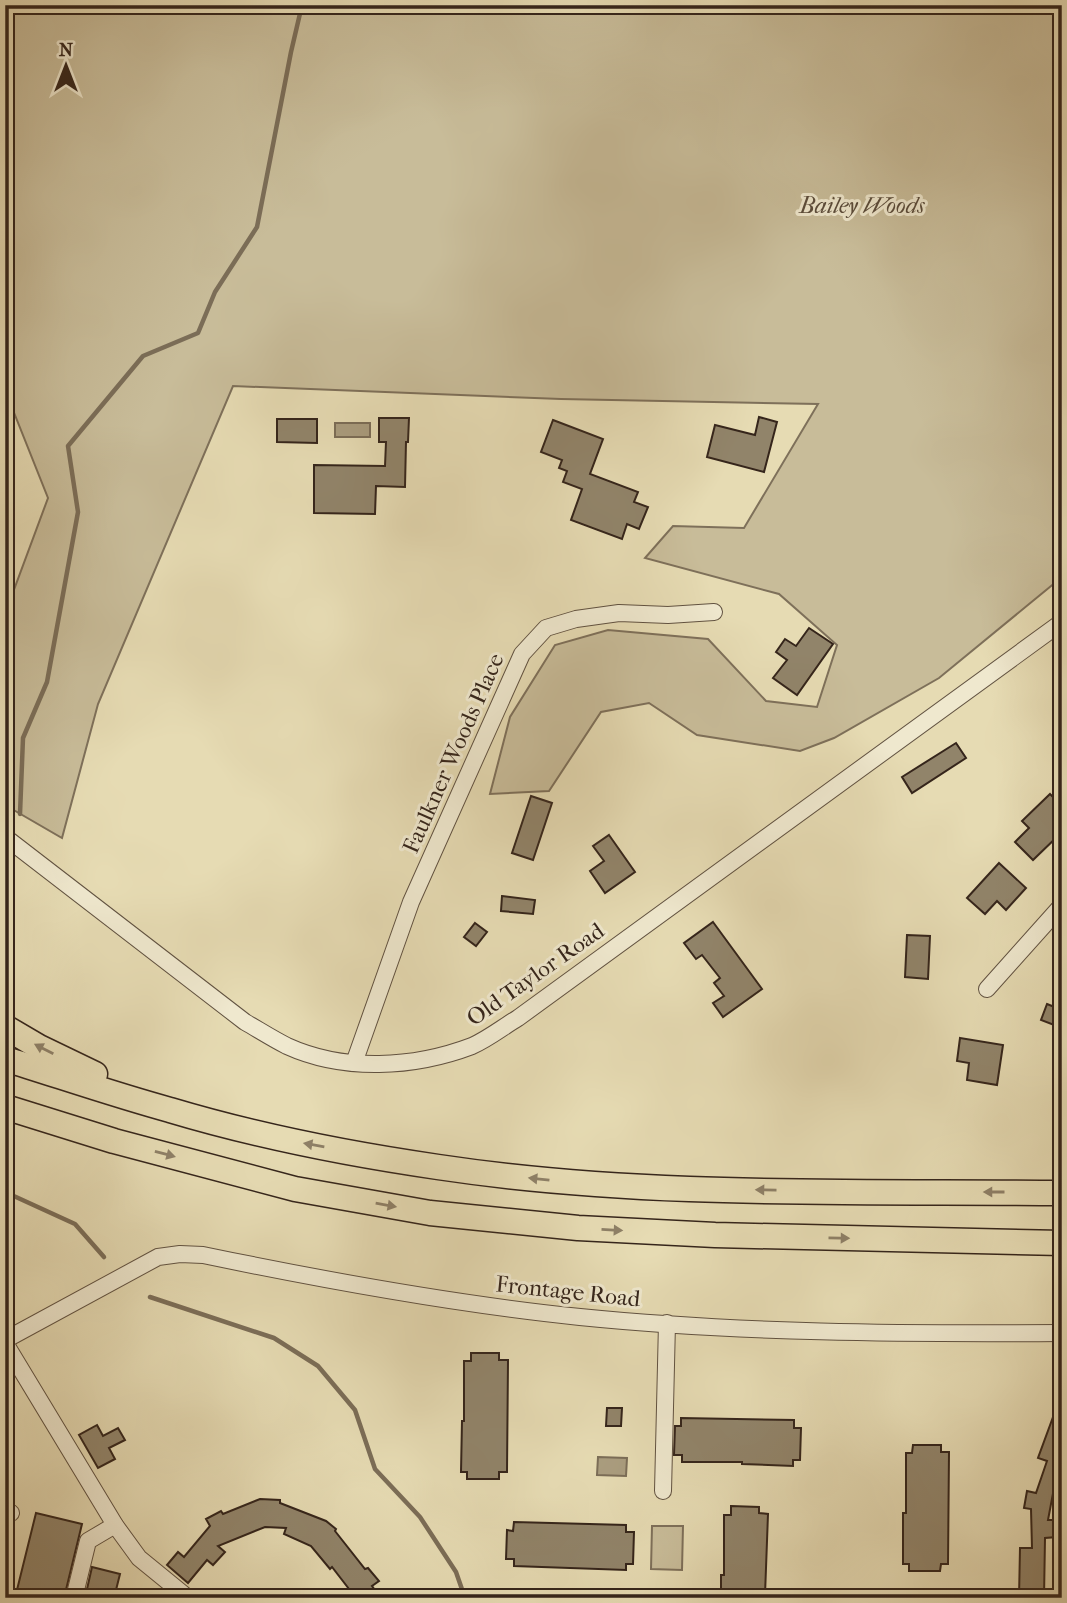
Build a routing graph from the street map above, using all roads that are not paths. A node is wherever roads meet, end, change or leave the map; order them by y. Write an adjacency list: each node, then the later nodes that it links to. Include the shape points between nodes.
1 (714, 612): 8 (street, Faulkner Woods Place, via 618,613 576,619 546,628 522,654 411,902)
2 (1062, 622): 8 (street, Old Taylor Road, via 518,1018 474,1045 430,1059)
3 (5, 837): 8 (street, Old Taylor Road, via 245,1022 288,1046)
4 (1062, 905): 5 (street)
5 (987, 989)
6 (5, 1027): 10 (highway, one-way to 6)
7 (5, 1059): 10 (highway)
8 (354, 1063)
9 (5, 1107): 12 (highway)
10 (171, 1111): 13 (highway, one-way to 10, via 583,1184 439,1168 295,1142)
11 (5, 1121): 12 (highway)
12 (114, 1141): 14 (highway, one-way to 14, via 295,1189 430,1213 688,1234)
13 (1062, 1193)
14 (1062, 1243)
15 (667, 1323): 16 (street, Frontage Road, via 874,1334); 17 (street, Frontage Road, via 432,1299 180,1254 158,1257); 18 (street)
16 (1062, 1333)
17 (5, 1341): 19 (street)
18 (663, 1491)
19 (115, 1525): 20 (street); 21 (street, via 88,1541)
20 (166, 1590): 22 (street)
21 (74, 1598)
22 (188, 1598)

